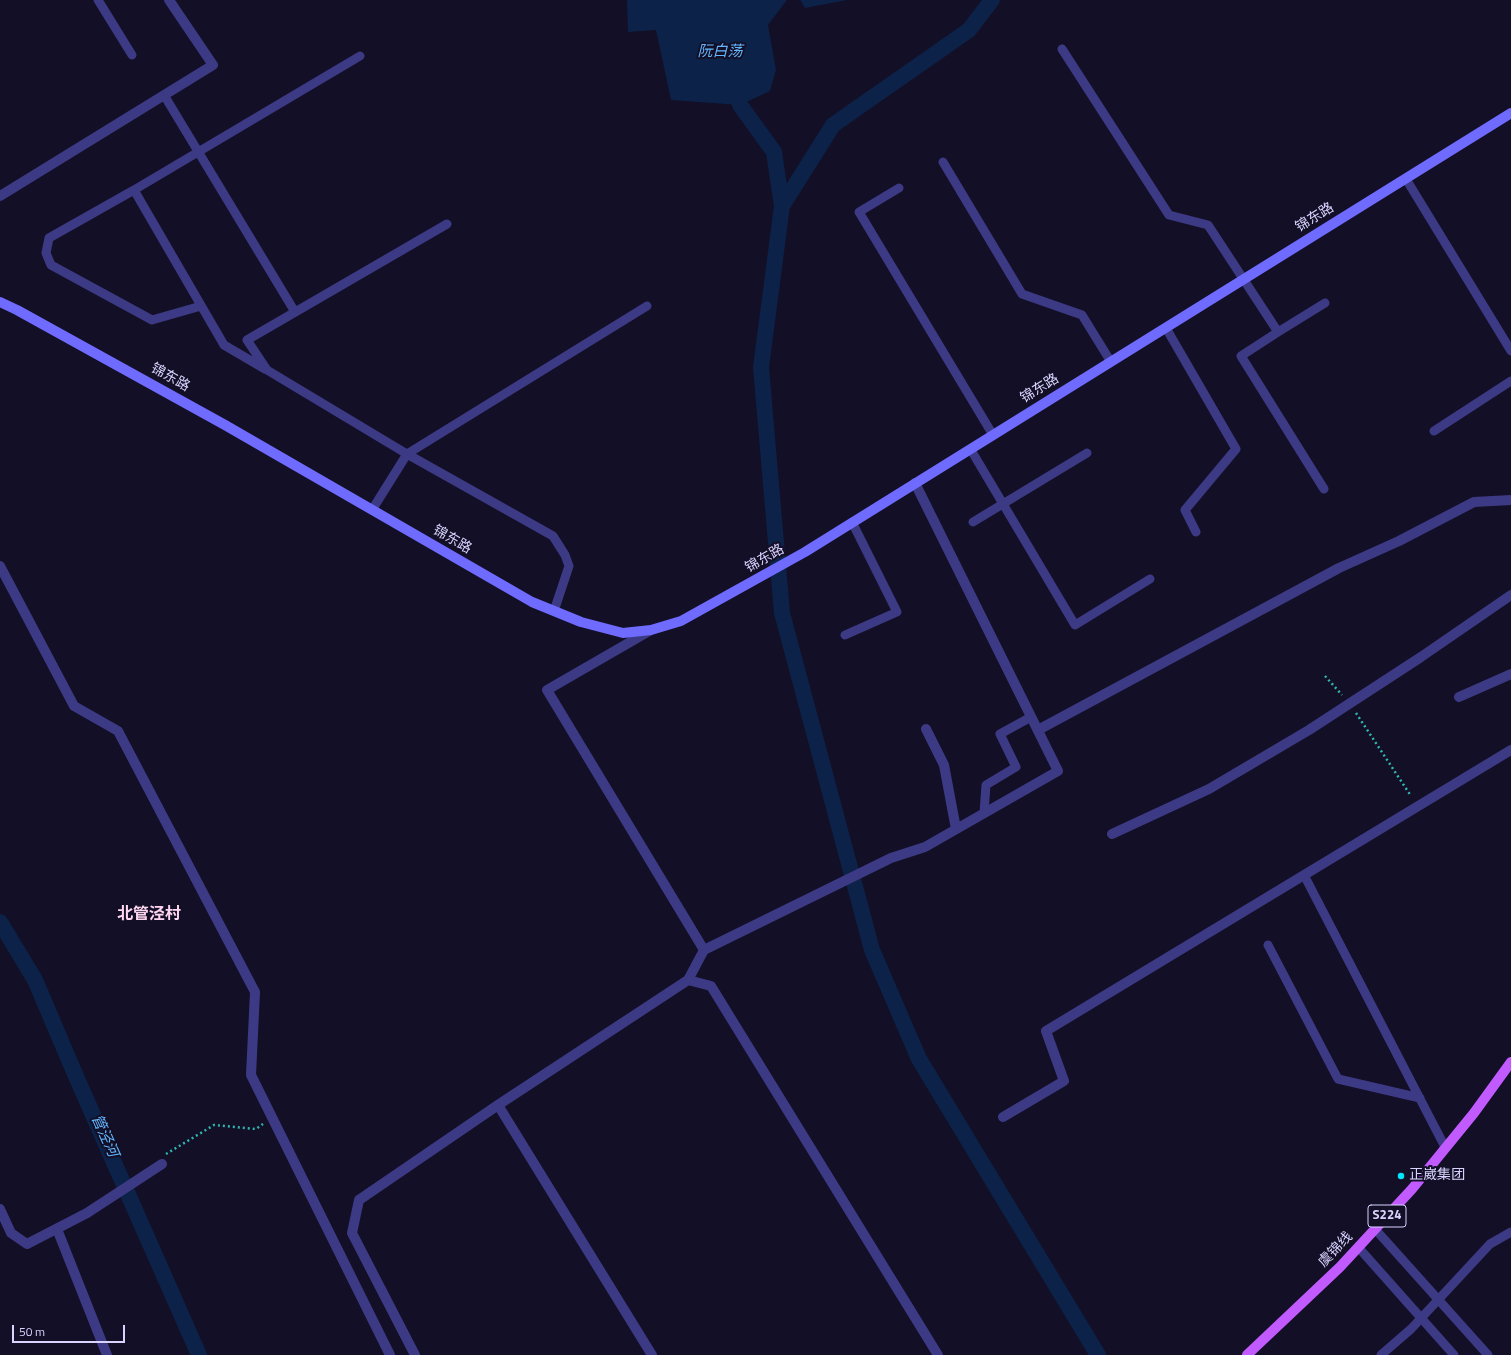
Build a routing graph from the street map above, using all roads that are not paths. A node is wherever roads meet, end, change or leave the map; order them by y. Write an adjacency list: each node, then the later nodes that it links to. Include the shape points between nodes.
1 (98, 0): 4 (lane)
2 (169, 0): 6 (street, via 213,65)
3 (1062, 49): 15 (lane, via 1169,215 1208,225)
4 (132, 54)
5 (360, 56): 8 (lane)
6 (164, 95): 8 (lane); 13 (street)
7 (1511, 113): 10 (main road, 锦东路)
8 (199, 152): 12 (lane); 20 (lane)
9 (943, 162): 24 (lane, via 1022,294 1082,316)
10 (1406, 179): 15 (main road, 锦东路); 23 (lane)
11 (899, 188): 28 (lane, via 859,212)
12 (134, 190): 18 (lane); 18 (lane, via 49,238 46,253 51,265 152,320)
13 (0, 196)
14 (447, 224): 20 (lane)
15 (1244, 279): 21 (main road, 锦东路); 22 (lane)
16 (0, 302): 36 (main road, 锦东路, via 218,421)
17 (1325, 303): 22 (lane)
18 (201, 306): 25 (lane, via 224,345)
19 (647, 306): 31 (lane)
20 (295, 312): 25 (lane, via 247,340)
21 (1166, 328): 24 (main road, 锦东路); 39 (lane, via 1236,449 1185,510)
22 (1278, 332): 33 (lane, via 1241,356)
23 (1511, 351)
24 (1111, 362): 28 (main road, 锦东路)
25 (267, 370): 31 (lane)
26 (1511, 381): 27 (lane)
27 (1434, 431)
28 (993, 434): 29 (main road, 锦东路)
29 (971, 450): 32 (main road, 锦东路); 35 (lane)
30 (1087, 453): 35 (lane)
31 (407, 454): 36 (lane); 43 (lane, via 553,536 569,566)
32 (915, 483): 37 (main road, 锦东路); 48 (street)
33 (1324, 489)
34 (1511, 500): 50 (street, via 1474,502 1399,541 1339,568)
35 (1003, 504): 38 (lane); 41 (lane, via 1074,625)
36 (372, 510): 43 (main road, 锦东路, via 532,602)
37 (852, 522): 44 (main road, 锦东路, via 805,552 681,621); 45 (lane, via 897,612)
38 (973, 522)
39 (1196, 532)
40 (0, 566): 73 (street, via 74,706 118,731 255,992 251,1075)
41 (1150, 579)
42 (1511, 595): 54 (street, via 1309,730 1209,789)
43 (554, 611): 44 (main road, 锦东路, via 581,622 624,633)
44 (651, 630): 57 (street, via 547,690)
45 (845, 635)
46 (1511, 674): 47 (street)
47 (1458, 697)
48 (1031, 717): 50 (street); 52 (lane, via 1000,734 1016,767 986,784)
49 (926, 729): 53 (street, via 944,765)
50 (1038, 730): 52 (street, via 1058,771)
51 (1511, 750): 55 (street)
52 (984, 813): 53 (street)
53 (956, 829): 57 (street, via 925,847 891,858)
54 (1112, 834)
55 (1304, 875): 60 (lane); 62 (street, via 1046,1031 1064,1081)
56 (1268, 945): 60 (lane, via 1338,1079)
57 (704, 950): 58 (street)
58 (688, 980): 61 (street); 76 (street, via 711,986)
59 (1511, 1062): 63 (main road, 虞锦线 / S224)
60 (1420, 1098): 63 (lane)
61 (498, 1105): 74 (street, via 359,1200 352,1233); 75 (street)
62 (1003, 1117)
63 (1445, 1148): 67 (main road, 虞锦线 / S224)
64 (162, 1164): 66 (street)
65 (0, 1209): 66 (street, via 11,1233 27,1244)
66 (57, 1229): 72 (street)
67 (1375, 1229): 69 (main road, 虞锦线 / S224); 70 (lane)
68 (1511, 1232): 70 (lane, via 1490,1244)
69 (1358, 1247): 71 (lane); 77 (main road, 虞锦线 / S224)
70 (1439, 1300): 71 (lane); 80 (lane)
71 (1421, 1319): 78 (lane); 79 (lane)
72 (107, 1355)
73 (390, 1355)
74 (415, 1355)
75 (652, 1355)
76 (938, 1355)
77 (1247, 1355)
78 (1381, 1355)
79 (1454, 1355)
80 (1488, 1355)

